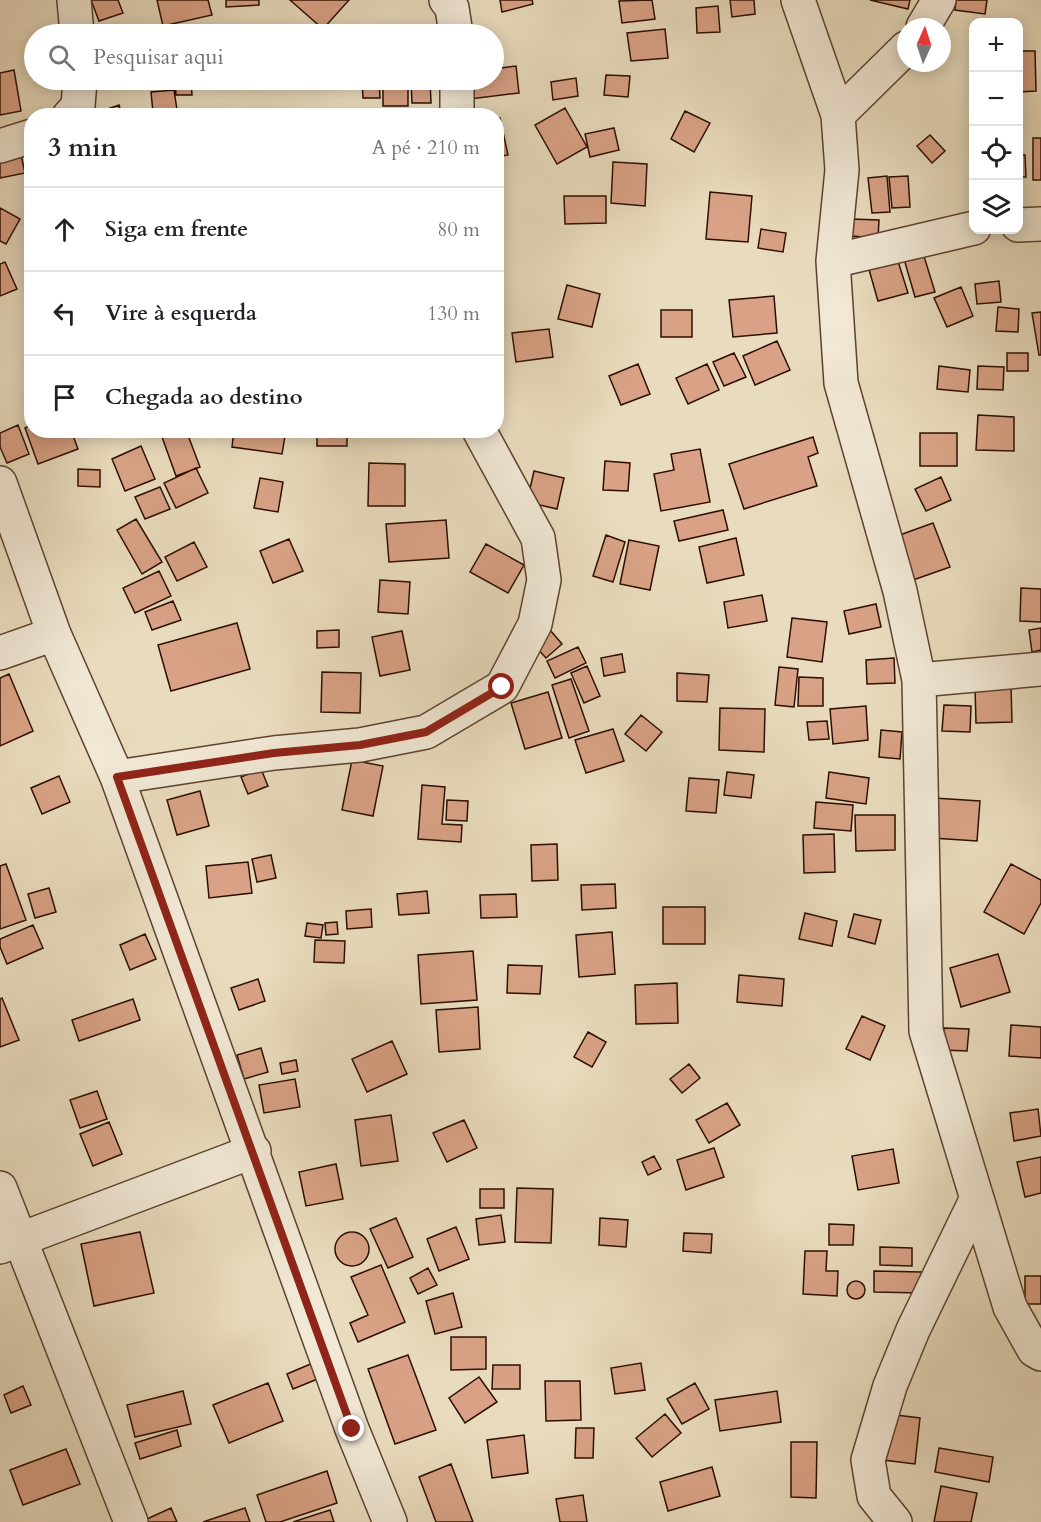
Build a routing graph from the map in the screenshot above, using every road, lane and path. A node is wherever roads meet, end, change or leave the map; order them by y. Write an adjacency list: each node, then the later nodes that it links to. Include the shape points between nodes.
1 (74, 0): 6 (street)
2 (446, 0): 7 (street)
3 (798, 0): 13 (street)
4 (939, 0): 5 (street)
5 (928, 18)
6 (76, 24)
7 (454, 24)
8 (897, 57): 13 (street)
9 (79, 90): 11 (street)
10 (456, 90): 12 (street)
11 (76, 108)
12 (457, 108)
13 (838, 115): 19 (street, via 842,170)
14 (24, 138): 15 (street)
15 (0, 146)
16 (1041, 224): 17 (street)
17 (1023, 225)
18 (969, 229): 19 (street)
19 (833, 261): 25 (street, via 841,383 900,591)
20 (482, 438): 26 (street, via 538,538 544,580 535,624 502,687 426,732 360,745 274,753)
21 (0, 483): 22 (street)
22 (54, 634): 23 (street); 26 (street)
23 (0, 653)
24 (1041, 669): 25 (street)
25 (919, 680): 29 (street, via 926,1032)
26 (117, 777): 27 (street)
27 (254, 1151): 30 (street); 33 (street, via 352,1429)
28 (0, 1188): 30 (street)
29 (976, 1200): 31 (street, via 1010,1307 1034,1350); 34 (street, via 913,1329 890,1386 868,1460 874,1496)
30 (10, 1244): 32 (street)
31 (1041, 1354)
32 (131, 1522)
33 (390, 1522)
34 (895, 1522)

